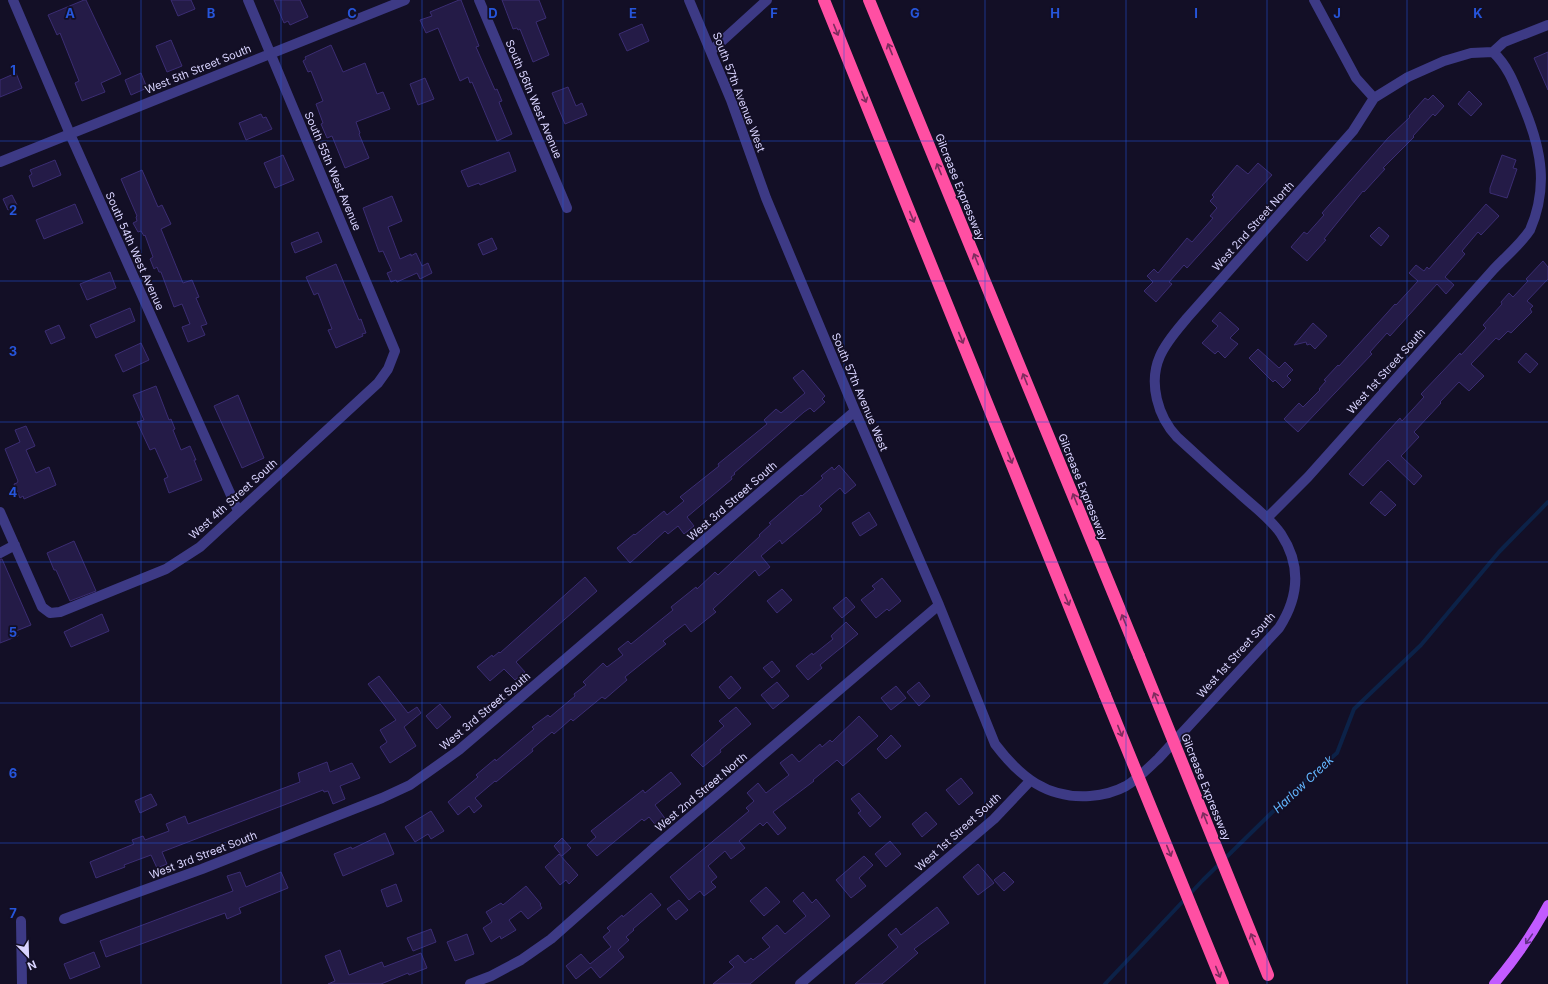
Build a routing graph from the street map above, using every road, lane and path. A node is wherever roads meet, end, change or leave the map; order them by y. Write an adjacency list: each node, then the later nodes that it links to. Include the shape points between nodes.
1 (13, 0): 15 (street, South 54th West Avenue)
2 (248, 0): 13 (street, South 55th West Avenue)
3 (405, 0): 13 (street, West 5th Street South)
4 (479, 0): 17 (street, South 56th West Avenue)
5 (689, 0): 11 (street, South 57th Avenue West)
6 (767, 0): 11 (street)
7 (824, 0): 34 (highway, one-way to 34, bridge)
8 (870, 0): 30 (highway, Gilcrease Expressway, one-way to 8, bridge)
9 (1314, 0): 14 (street, via 1356,78)
10 (1548, 25): 12 (street, via 1504,42)
11 (711, 51): 19 (street, South 57th Avenue West, via 766,198)
12 (1493, 52): 14 (street, West 2nd Street North, via 1471,53 1444,61 1408,77); 22 (street, West 1st Street South, via 1510,73 1531,124 1544,170 1545,186 1538,214 1518,244 1308,477)
13 (270, 53): 15 (street, West 5th Street South); 18 (street, South 55th West Avenue)
14 (1374, 98): 22 (street, West 2nd Street North, via 1353,131 1170,339 1160,356 1156,370 1157,401 1170,430)
15 (70, 134): 16 (street, West 5th Street South); 20 (street, South 54th West Avenue)
16 (0, 162)
17 (567, 208)
18 (395, 351): 20 (street, West 4th Street South, via 388,369 378,383)
19 (855, 411): 25 (street, South 57th Avenue West); 28 (street, West 3rd Street South, via 459,750 410,785 216,864)
20 (238, 511): 23 (street, West 4th Street South, via 200,547 166,570 60,612 50,613 42,607)
21 (0, 512): 23 (street)
22 (1267, 518): 26 (street, West 1st Street South, via 1288,548 1296,575 1293,601 1279,628 1158,759 1125,787 1098,795 1062,795)
23 (15, 545): 24 (street)
24 (0, 552)
25 (938, 605): 26 (street, South 57th Avenue West, via 995,744 1009,763); 32 (street, West 2nd Street North, via 656,846 551,940 521,960)
26 (1030, 781): 33 (street, West 1st Street South, via 994,819)
27 (1548, 905): 35 (main road, one-way to 35, via 1535,930)
28 (64, 919)
29 (21, 921): 31 (street)
30 (1270, 979)
31 (22, 984)
32 (470, 984)
33 (800, 984)
34 (1223, 984)
35 (1494, 984)

